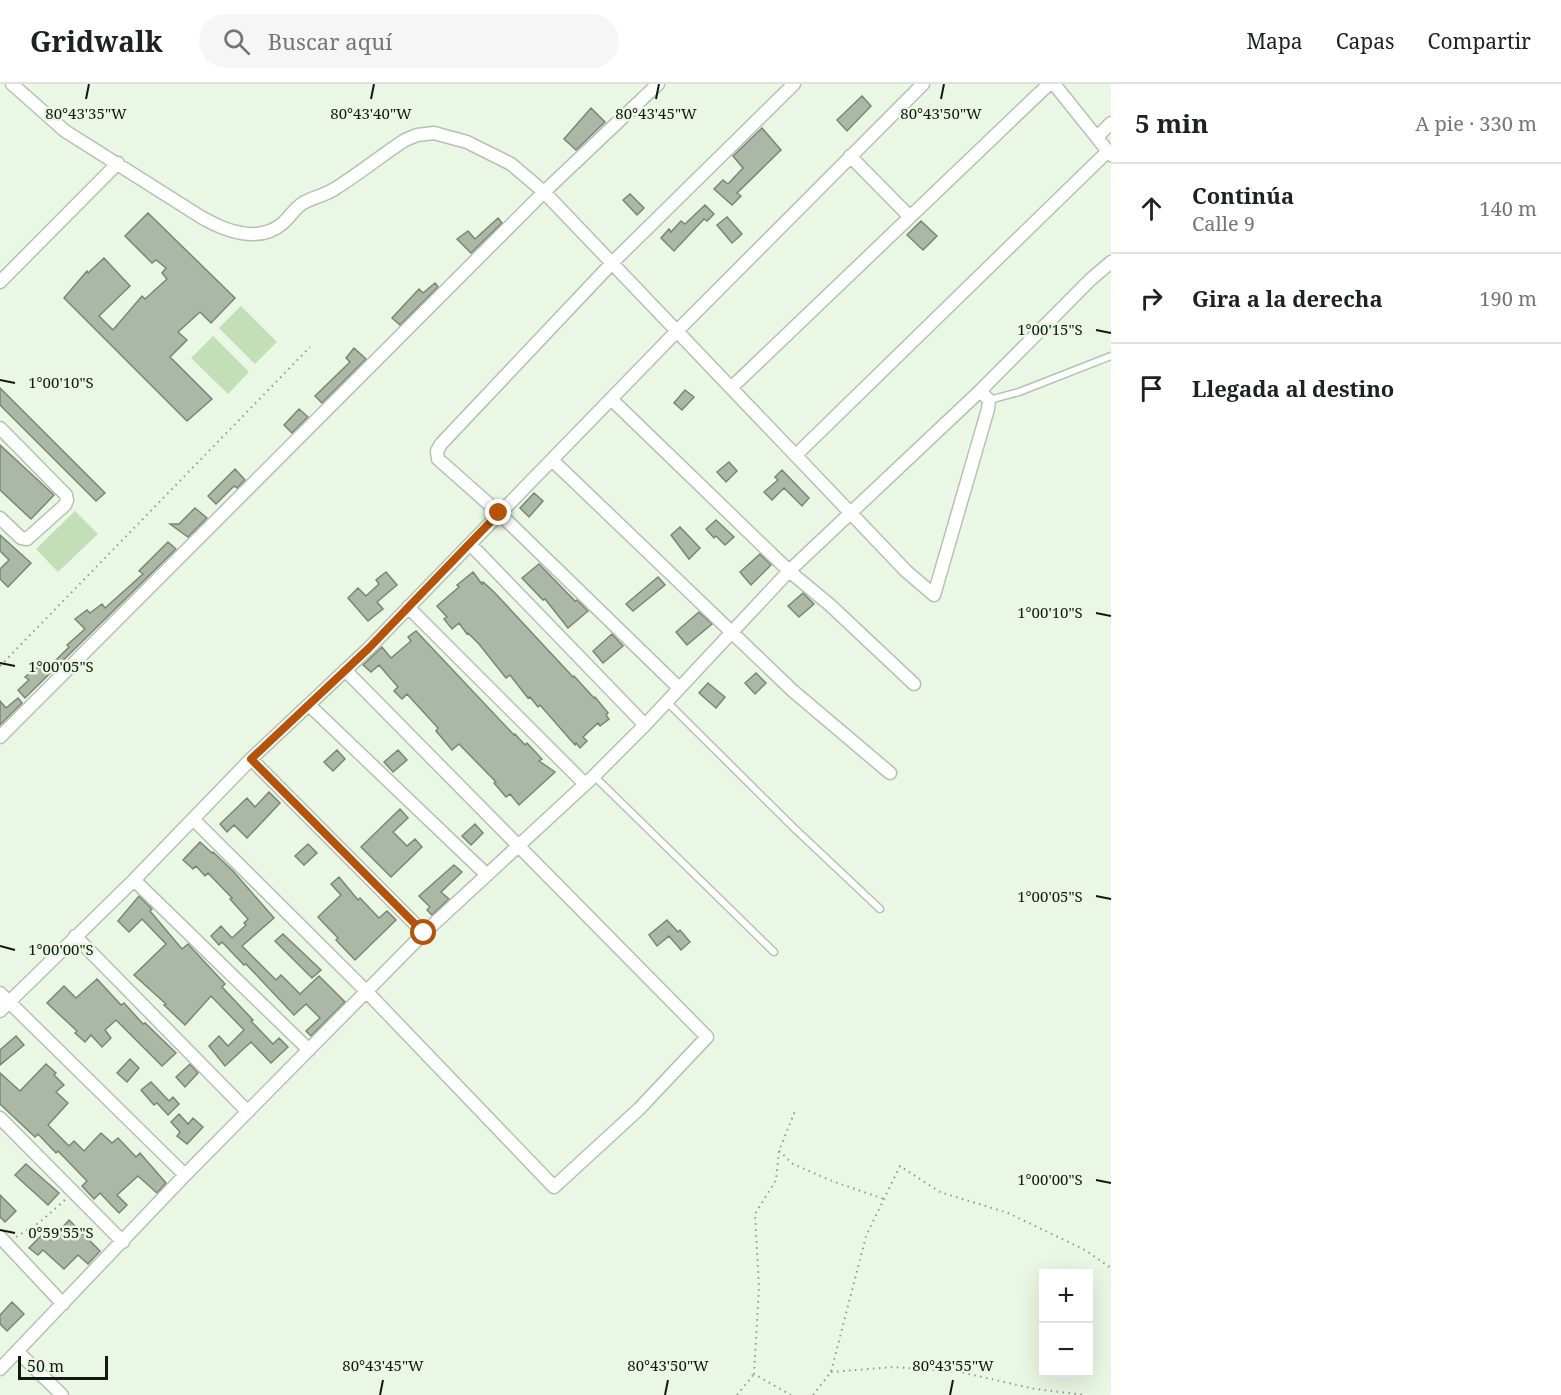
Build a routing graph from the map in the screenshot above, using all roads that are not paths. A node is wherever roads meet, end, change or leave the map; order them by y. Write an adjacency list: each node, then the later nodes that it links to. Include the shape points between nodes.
1 (12, 84): 11 (street, via 65,131)
2 (658, 84): 12 (street)
3 (794, 84): 15 (street)
4 (923, 84): 10 (street)
5 (1049, 84): 13 (street)
6 (1054, 84): 8 (street)
7 (1111, 123): 8 (street)
8 (1097, 136): 9 (street)
9 (1109, 153): 23 (street)
10 (850, 156): 13 (street); 17 (street)
11 (118, 163): 12 (street, via 213,224 249,234 271,231 283,224 299,205 337,187 417,135 434,133 467,142 511,164); 16 (street)
12 (544, 192): 15 (street); 38 (street)
13 (910, 217): 19 (street)
14 (1111, 262): 20 (street)
15 (612, 263): 17 (street); 26 (street, via 439,447 438,459)
16 (0, 282)
17 (677, 331): 19 (street); 21 (street)
18 (1111, 356): 20 (lane, via 1019,392)
19 (732, 388): 23 (street)
20 (984, 396): 25 (street); 25 (street, via 986,417 934,595)
21 (611, 399): 24 (street); 29 (street)
22 (0, 428): 27 (street, via 67,500 27,539)
23 (796, 454): 25 (street)
24 (552, 460): 26 (street); 31 (street)
25 (850, 512): 29 (street)
26 (499, 513): 28 (street); 34 (street)
27 (0, 518)
28 (470, 544): 30 (street); 37 (street)
29 (789, 571): 31 (street); 33 (street)
30 (408, 607): 32 (street); 41 (street)
31 (731, 632): 34 (street); 40 (street, via 793,691)
32 (345, 670): 36 (street); 43 (street)
33 (915, 684)
34 (678, 687): 35 (street)
35 (666, 700): 37 (street); 46 (lane)
36 (309, 705): 39 (street); 44 (street)
37 (645, 725): 41 (street)
38 (0, 737)
39 (251, 759): 42 (street); 47 (street)
40 (890, 773)
41 (589, 780): 43 (street); 49 (lane)
42 (192, 819): 45 (street); 50 (street)
43 (518, 845): 44 (street); 50 (street, via 707,1037 639,1109 554,1187)
44 (487, 875): 47 (street)
45 (134, 880): 48 (street); 54 (street)
46 (880, 909)
47 (424, 933): 50 (street)
48 (75, 936): 52 (street); 55 (street)
49 (774, 952)
50 (366, 991): 54 (street)
51 (0, 993): 52 (street)
52 (9, 1002): 53 (street); 57 (street)
53 (0, 1011)
54 (309, 1050): 55 (street)
55 (248, 1112): 57 (street)
56 (0, 1118): 59 (street)
57 (185, 1175): 59 (street)
58 (2, 1239): 60 (street)
59 (123, 1242): 60 (street)
60 (63, 1304): 61 (street)
61 (17, 1351): 62 (street); 63 (street)
62 (2, 1363)
63 (62, 1395)

